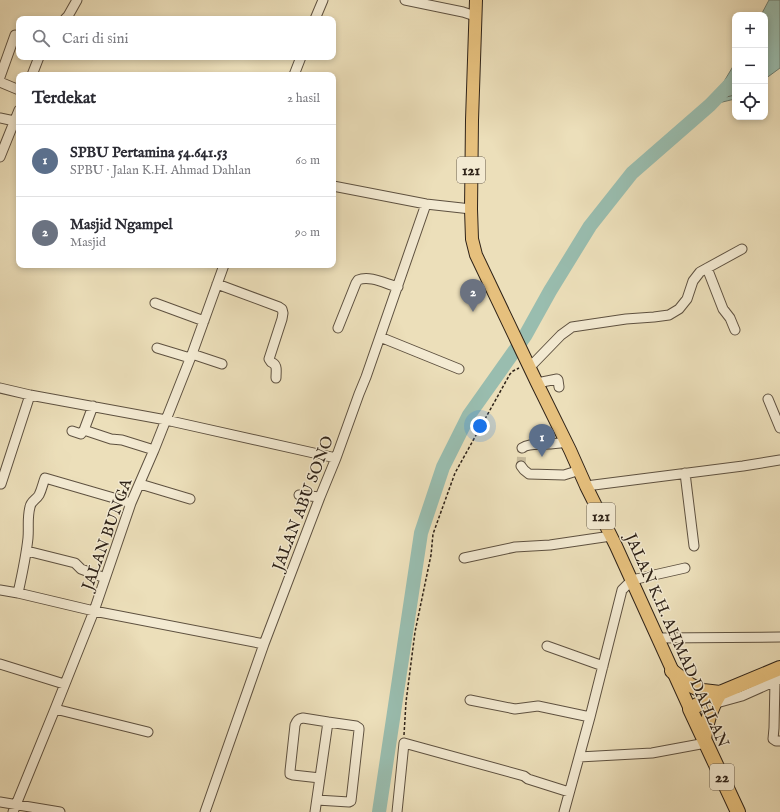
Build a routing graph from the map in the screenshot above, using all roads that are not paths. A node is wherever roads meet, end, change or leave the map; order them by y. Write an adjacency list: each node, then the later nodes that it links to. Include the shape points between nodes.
1 (76, 0): 5 (street)
2 (323, 0): 6 (street)
3 (406, 0): 7 (street)
4 (476, 0): 7 (main road, 121)
5 (68, 16)
6 (316, 16)
7 (475, 16): 22 (main road, 121)
8 (15, 34): 13 (street)
9 (38, 60): 11 (street)
10 (300, 60): 12 (street)
11 (33, 72)
12 (295, 72)
13 (0, 77)
14 (0, 82): 15 (street)
15 (16, 89)
16 (0, 118): 17 (street)
17 (16, 122)
18 (16, 124): 19 (street)
19 (0, 157)
20 (336, 187): 21 (street)
21 (426, 204): 22 (street); 27 (street, JALAN ABU SONO)
22 (470, 209): 36 (main road, JALAN K.H. AHMAD DAHLAN / 121, via 476,255)
23 (742, 249): 25 (street)
24 (223, 268): 26 (street, JALAN BUNGA)
25 (707, 268): 31 (street); 36 (street, via 693,281 687,299 679,309 669,315 572,327)
26 (217, 284): 29 (street, JALAN BUNGA); 38 (street, via 282,309 282,319 270,359 276,366)
27 (398, 287): 30 (street, via 372,279 358,280); 32 (street, JALAN ABU SONO)
28 (155, 303): 29 (street)
29 (204, 321): 34 (street, JALAN BUNGA)
30 (338, 328)
31 (735, 330)
32 (380, 337): 37 (street); 52 (street, JALAN ABU SONO)
33 (157, 348): 34 (street)
34 (191, 356): 35 (street); 45 (street, JALAN BUNGA)
35 (222, 364)
36 (528, 364): 39 (main road, JALAN K.H. AHMAD DAHLAN / 121)
37 (459, 369)
38 (276, 378)
39 (537, 383): 40 (street, via 557,379); 49 (main road, JALAN K.H. AHMAD DAHLAN / 121)
40 (559, 387)
41 (0, 388): 42 (street)
42 (30, 395): 44 (street); 57 (street)
43 (768, 400): 46 (street)
44 (93, 406): 45 (street); 47 (street)
45 (166, 420): 51 (street, JALAN BUNGA); 52 (street)
46 (780, 428)
47 (84, 430): 48 (street, via 81,434); 51 (street)
48 (72, 431)
49 (566, 442): 50 (street); 55 (main road, JALAN K.H. AHMAD DAHLAN / 121)
50 (522, 448)
51 (154, 450): 58 (street, JALAN BUNGA)
52 (336, 458): 61 (street, JALAN ABU SONO)
53 (780, 460): 56 (street)
54 (521, 466): 55 (street, via 529,474 564,475)
55 (580, 470): 59 (main road, JALAN K.H. AHMAD DAHLAN / 121)
56 (685, 473): 59 (street); 65 (street)
57 (1, 484)
58 (140, 484): 62 (street); 63 (street, JALAN BUNGA)
59 (586, 486): 64 (main road, JALAN K.H. AHMAD DAHLAN / 121)
60 (299, 494): 61 (street)
61 (320, 497): 76 (street, JALAN ABU SONO)
62 (190, 499)
63 (131, 502): 66 (street, via 45,478 38,497 30,504); 69 (street, JALAN BUNGA)
64 (612, 536): 67 (street, via 515,547); 70 (main road, JALAN K.H. AHMAD DAHLAN / 121)
65 (694, 546)
66 (26, 551): 69 (street, via 75,563 81,569); 72 (street)
67 (464, 558)
68 (685, 568): 70 (street)
69 (105, 578): 73 (street, JALAN BUNGA)
70 (632, 580): 75 (main road, JALAN K.H. AHMAD DAHLAN / 121); 79 (street, via 622,590)
71 (0, 590): 72 (street)
72 (18, 593): 73 (street)
73 (94, 611): 76 (street); 82 (street, JALAN BUNGA)
74 (780, 637): 75 (street)
75 (658, 638): 80 (main road, JALAN K.H. AHMAD DAHLAN / 121)
76 (264, 644): 99 (street, JALAN ABU SONO)
77 (548, 646): 79 (street)
78 (0, 664): 82 (street)
79 (603, 666): 87 (street)
80 (672, 671): 83 (highway, via 690,685); 86 (main road, JALAN K.H. AHMAD DAHLAN / 121)
81 (778, 676): 83 (highway); 91 (street, via 773,739)
82 (64, 684): 85 (street, JALAN BUNGA)
83 (716, 699): 86 (highway); 90 (highway, via 707,722)
84 (470, 700): 87 (street, via 515,709 538,706)
85 (55, 708): 89 (street); 97 (street, JALAN BUNGA)
86 (690, 709): 90 (highway, JALAN K.H. AHMAD DAHLAN / 22)
87 (590, 717): 92 (street)
88 (328, 722): 93 (street); 93 (street, via 300,718 295,724 290,774); 95 (street, via 359,728 352,799 350,802)
89 (148, 732)
90 (705, 741): 92 (street, via 652,753); 103 (highway, JALAN K.H. AHMAD DAHLAN / 22)
91 (780, 741)
92 (579, 757): 94 (street)
93 (320, 778): 95 (street)
94 (569, 792): 101 (street, via 524,776 404,743); 102 (street)
95 (317, 800): 100 (street)
96 (0, 802): 97 (street)
97 (14, 808): 98 (street)
98 (60, 812)
99 (205, 812)
100 (315, 812)
101 (397, 812)
102 (564, 812)
103 (738, 812)

